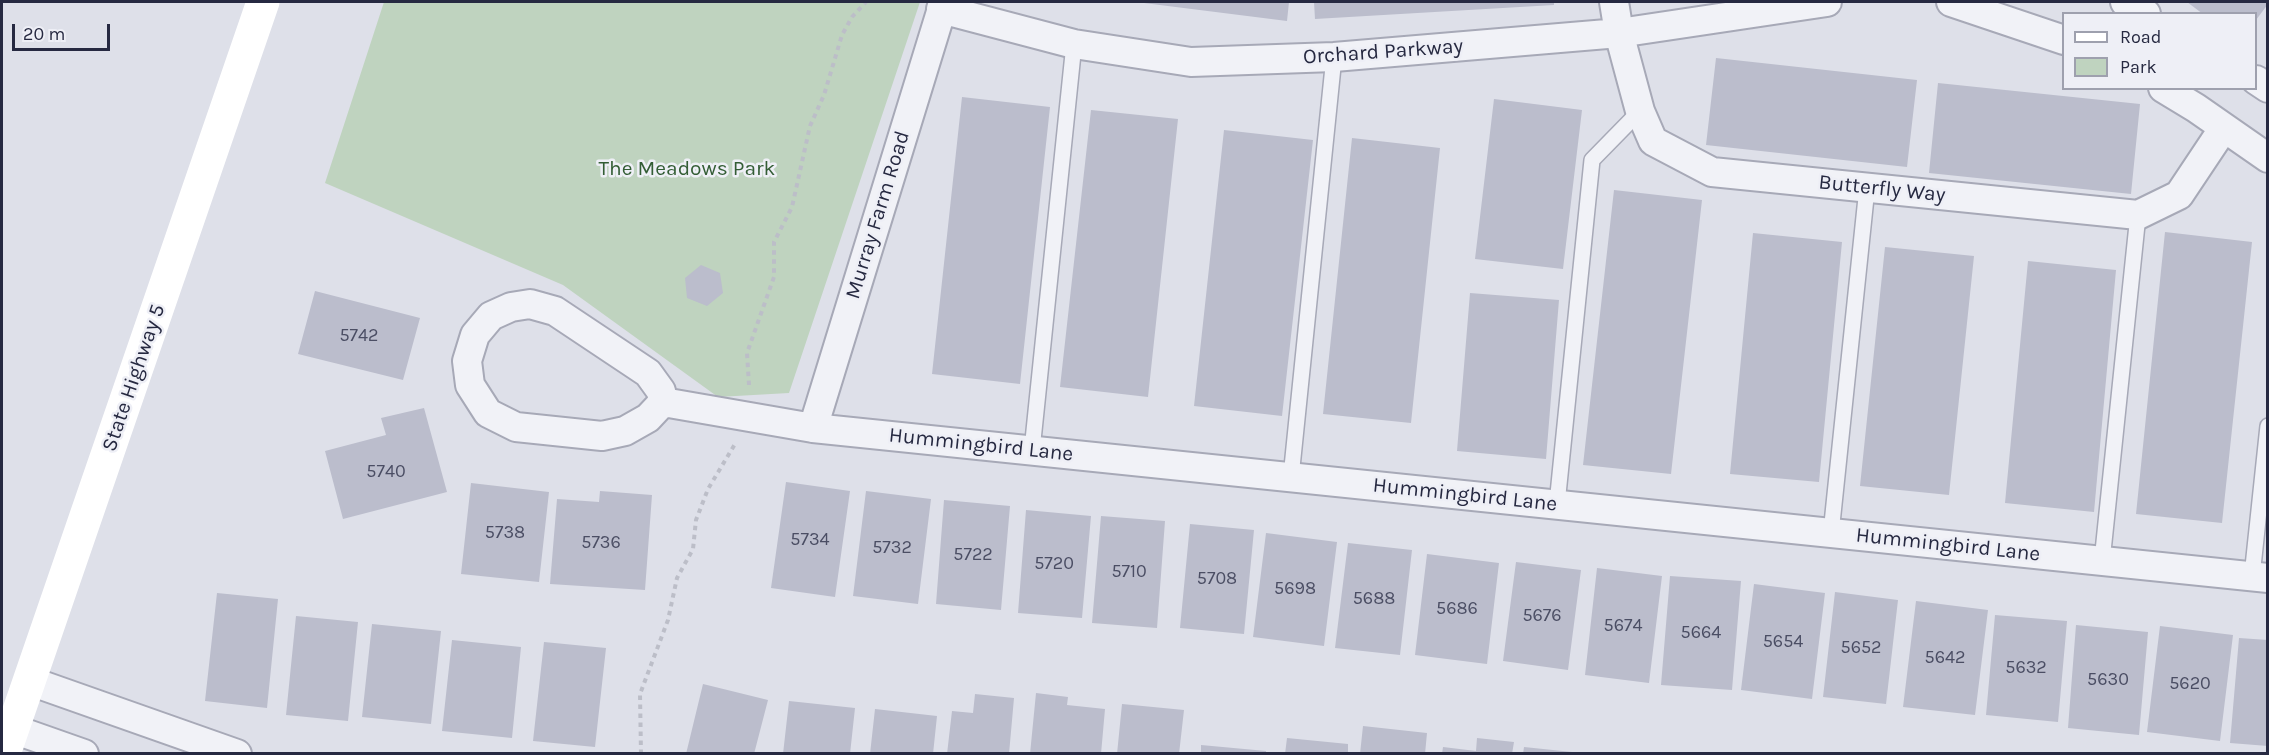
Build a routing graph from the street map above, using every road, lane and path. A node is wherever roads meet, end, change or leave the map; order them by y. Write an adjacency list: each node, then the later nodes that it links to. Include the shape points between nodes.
1 (263, 2): 30 (main road, State Highway 5)
2 (866, 2): 20 (path, via 842,35 810,126 792,207 774,242 774,277 747,353)
3 (1614, 2): 9 (street, Butterfly Way)
4 (1827, 2): 9 (street, Orchard Parkway)
5 (1951, 2): 10 (street)
6 (2125, 2): 8 (street)
7 (942, 5): 11 (street, Orchard Parkway); 22 (street, Murray Farm Road)
8 (2142, 12)
9 (1619, 33): 12 (street, Orchard Parkway); 14 (street, Butterfly Way)
10 (2062, 39)
11 (1074, 44): 12 (street, Orchard Parkway, via 1191,62); 24 (lane)
12 (1334, 57): 25 (lane)
13 (2166, 90): 15 (street)
14 (1640, 111): 17 (street, Butterfly Way, via 1653,141 1712,172); 26 (lane, via 1592,160)
15 (2223, 129): 16 (street); 18 (street, via 2179,195)
16 (2268, 158)
17 (1867, 188): 18 (street, Butterfly Way); 27 (lane)
18 (2138, 215): 28 (lane)
19 (663, 402): 19 (street, via 661,391 648,373 555,311 530,304 491,316 475,335 466,362 470,385 488,413 516,427 602,436 625,431 648,418); 20 (street, Hummingbird Lane)
20 (746, 416): 22 (street, Hummingbird Lane); 34 (path, via 696,520 693,549 677,578 668,620 640,694)
21 (2268, 426): 23 (lane)
22 (813, 428): 24 (street, Hummingbird Lane)
23 (2267, 433): 29 (lane)
24 (1032, 450): 25 (street, Hummingbird Lane)
25 (1291, 477): 26 (street, Hummingbird Lane)
26 (1557, 504): 27 (street, Hummingbird Lane)
27 (1831, 533): 28 (street, Hummingbird Lane)
28 (2102, 561): 29 (street, Hummingbird Lane)
29 (2260, 577)
30 (30, 681): 31 (main road, State Highway 5); 33 (street)
31 (9, 741): 32 (street)
32 (84, 753)
33 (237, 753)
34 (641, 753)

